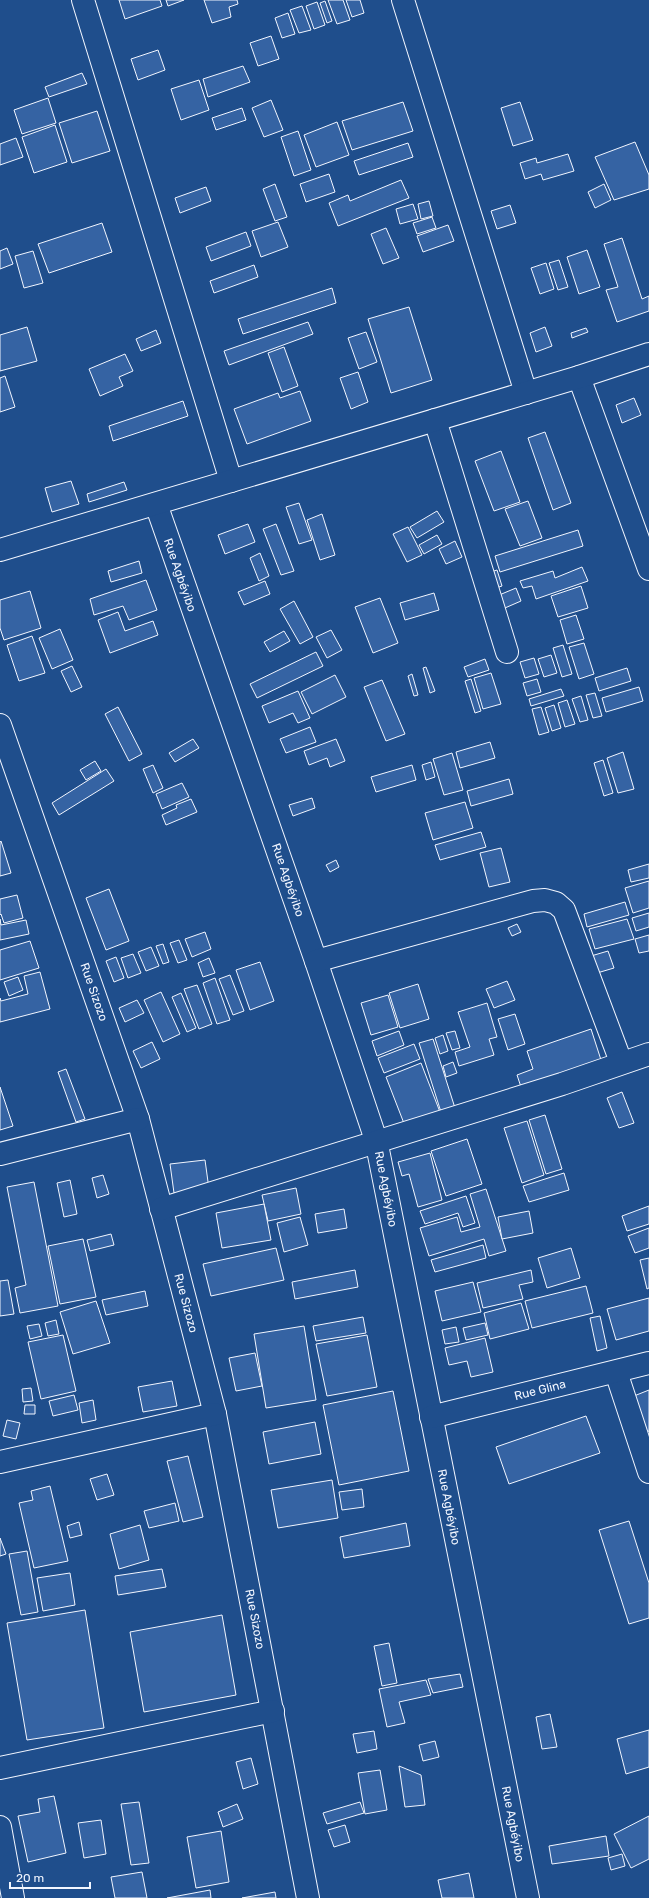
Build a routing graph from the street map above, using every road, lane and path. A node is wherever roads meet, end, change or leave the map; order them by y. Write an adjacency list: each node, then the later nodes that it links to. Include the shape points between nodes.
1 (83, 0): 7 (street)
2 (403, 0): 5 (street)
3 (649, 354): 4 (street)
4 (579, 377): 5 (street); 10 (street)
5 (526, 393): 6 (street)
6 (435, 420): 7 (street); 11 (street)
7 (231, 481): 8 (street)
8 (156, 504): 9 (street); 13 (street, Rue Agbéyibo)
9 (0, 550)
10 (649, 569)
11 (507, 652)
12 (0, 725): 16 (street, Rue Sizozo)
13 (316, 961): 15 (street, via 532,901 545,900 556,903 564,910 569,922); 17 (street, Rue Agbéyibo)
14 (649, 1054): 15 (street)
15 (621, 1062): 17 (street, via 562,1084)
16 (138, 1119): 18 (street); 19 (street, Rue Sizozo)
17 (376, 1140): 19 (street); 23 (street, Rue Agbéyibo)
18 (0, 1154)
19 (161, 1209): 22 (street, Rue Sizozo)
20 (649, 1364): 21 (street, Rue Glina)
21 (616, 1372): 23 (street, Rue Glina); 25 (street)
22 (215, 1414): 24 (street); 26 (street, Rue Sizozo)
23 (431, 1417): 31 (street, Rue Agbéyibo)
24 (0, 1462)
25 (649, 1472)
26 (273, 1711): 27 (street); 30 (street, Rue Sizozo)
27 (0, 1768)
28 (0, 1827): 29 (street)
29 (13, 1898)
30 (308, 1898)
31 (528, 1898)

